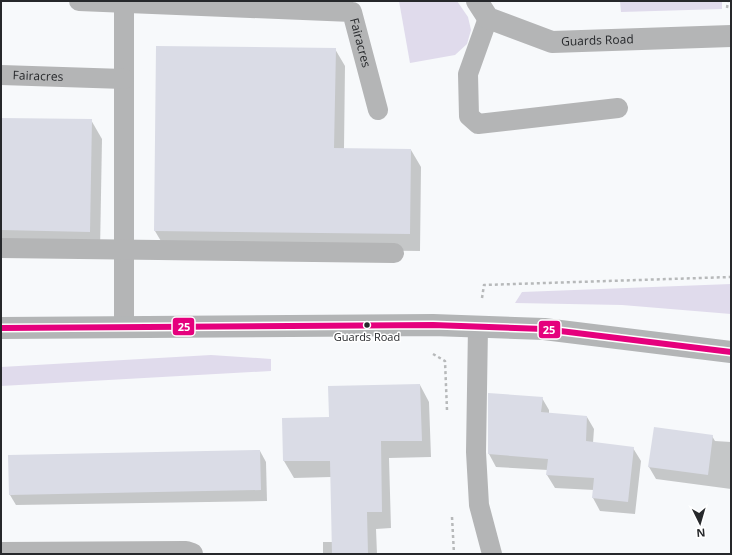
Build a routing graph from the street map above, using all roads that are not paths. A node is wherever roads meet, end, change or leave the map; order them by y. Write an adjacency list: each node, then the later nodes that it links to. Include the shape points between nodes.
1 (79, 1): 2 (lane, Fairacres)
2 (124, 4): 6 (lane); 8 (lane, Fairacres, via 352,12)
3 (482, 9): 4 (street, Guards Road, via 552,42); 7 (lane, via 468,74 469,116 478,124)
4 (731, 36)
5 (1, 75): 6 (lane, Fairacres)
6 (124, 79): 10 (lane)
7 (618, 108)
8 (378, 110)
9 (1, 248): 10 (lane)
10 (124, 250): 11 (lane); 14 (lane)
11 (394, 253)
12 (478, 327): 14 (main road, via 433,325); 15 (main road, via 544,329); 18 (lane, via 476,452 479,505)
13 (1, 328): 14 (main road)
14 (124, 328)
15 (731, 352)
16 (1, 553): 17 (street)
17 (192, 554)
18 (492, 554)

